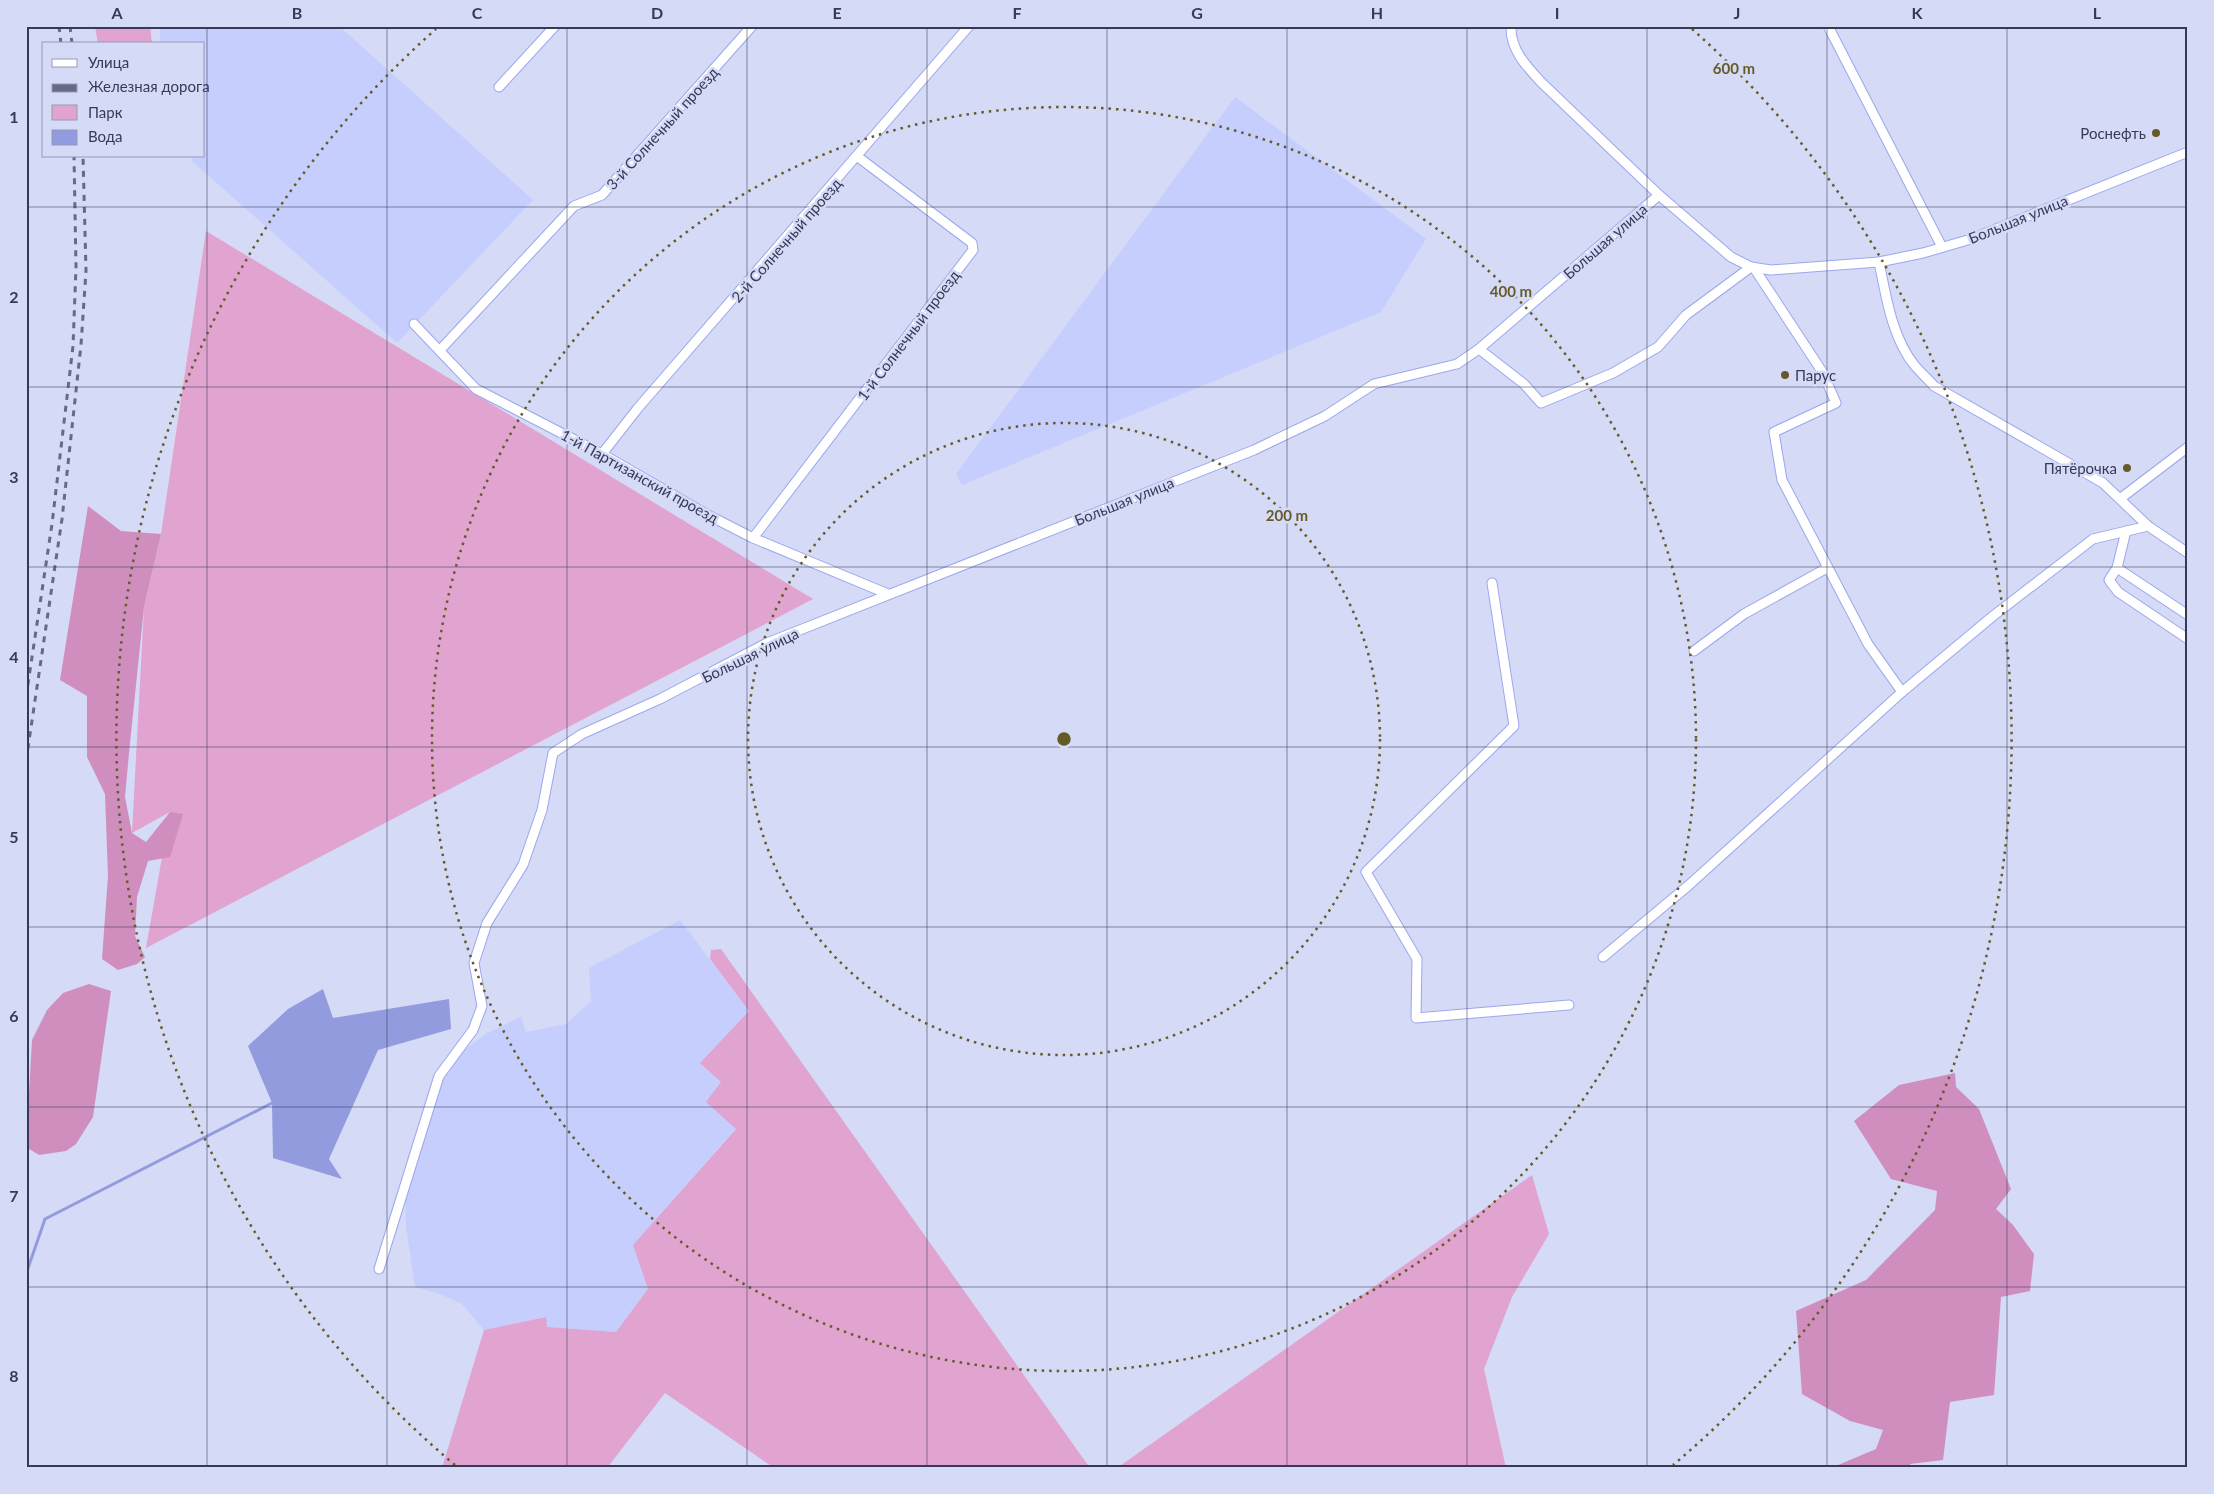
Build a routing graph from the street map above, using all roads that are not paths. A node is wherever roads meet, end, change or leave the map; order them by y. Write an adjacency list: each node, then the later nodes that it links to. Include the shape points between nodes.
1 (554, 26): 6 (street)
2 (752, 26): 15 (street, 3-й Солнечный проезд, via 602,196 574,206)
3 (969, 26): 8 (street, 2-й Солнечный проезд)
4 (1511, 26): 9 (street, Большая улица, via 1510,34 1521,60 1540,82)
5 (1828, 26): 10 (street)
6 (499, 87)
7 (2188, 152): 10 (street, Большая улица)
8 (858, 157): 17 (street, 2-й Солнечный проезд, via 638,408); 21 (street, 1-й Солнечный проезд, via 972,243 973,250)
9 (1659, 195): 12 (street, Большая улица, via 1731,257); 14 (street, Большая улица)
10 (1942, 247): 11 (street, Большая улица)
11 (1879, 262): 12 (street, Большая улица, via 1771,270); 18 (street, via 1888,305 1902,343 1914,364 1934,386 2086,472)
12 (1752, 268): 14 (street, via 1686,315 1658,347 1613,373 1541,403 1524,384); 23 (street, via 1824,373 1836,403 1774,432 1782,480)
13 (414, 324): 15 (street, 1-й Партизанский проезд)
14 (1480, 349): 26 (street, Большая улица, via 1457,364 1374,384 1325,416 1254,450)
15 (440, 350): 17 (street, 1-й Партизанский проезд, via 476,389)
16 (2188, 447): 18 (street)
17 (602, 454): 21 (street, 1-й Партизанский проезд)
18 (2121, 498): 19 (street)
19 (2148, 526): 20 (street); 22 (street)
20 (2126, 531): 24 (street); 30 (street, via 2094,539 1993,616)
21 (752, 538): 26 (street, 1-й Партизанский проезд)
22 (2188, 553)
23 (1827, 568): 29 (street, via 1744,614); 30 (street, via 1868,644)
24 (2117, 568): 27 (street); 28 (street, via 2109,580 2114,588)
25 (1492, 583): 32 (street, via 1514,726 1366,872 1417,959 1416,1018)
26 (888, 594): 33 (street, Большая улица, via 767,643 660,699 582,734 553,753 542,810 523,865 487,923 474,964 482,1006 473,1030 439,1076)
27 (2188, 615)
28 (2188, 639)
29 (1694, 651)
30 (1902, 692): 31 (street, via 1689,886)
31 (1602, 957)
32 (1569, 1005)
33 (379, 1269)

